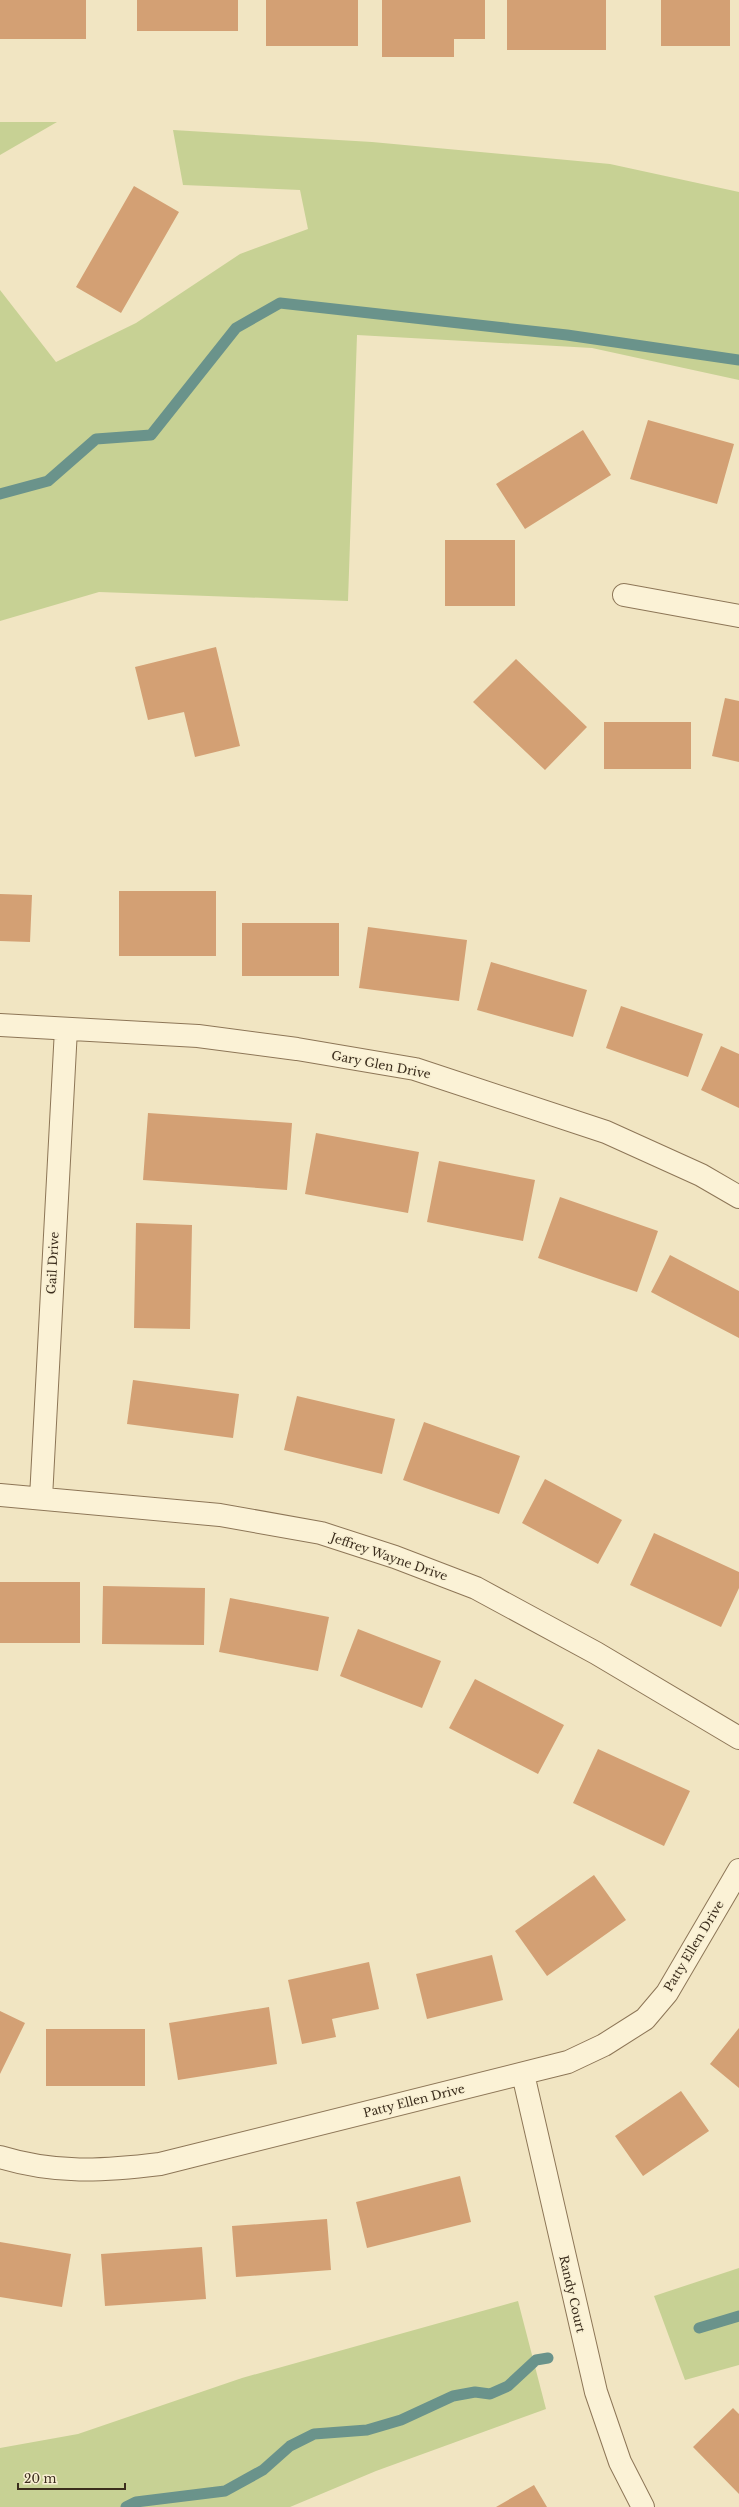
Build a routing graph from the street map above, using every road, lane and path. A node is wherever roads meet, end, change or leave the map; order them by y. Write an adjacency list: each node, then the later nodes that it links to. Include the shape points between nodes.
1 (624, 595): 2 (street)
2 (739, 616)
3 (0, 1025): 4 (street, Gary Glen Drive)
4 (66, 1029): 5 (street, Gary Glen Drive, via 198,1036 297,1049 415,1069 606,1132 701,1176); 7 (street, Gail Drive)
5 (739, 1197)
6 (0, 1495): 7 (street, Jeffrey Wayne Drive)
7 (41, 1498): 8 (street, Jeffrey Wayne Drive, via 220,1515 321,1533 395,1557 476,1588 596,1653)
8 (739, 1738)
9 (739, 1870): 10 (street, Patty Ellen Drive, via 667,1993 645,2019 604,2045 568,2062)
10 (523, 2074): 11 (street, Patty Ellen Drive, via 160,2164 107,2171 56,2170); 12 (street, Randy Court, via 596,2392 620,2462)
11 (0, 2156)
12 (643, 2507)

